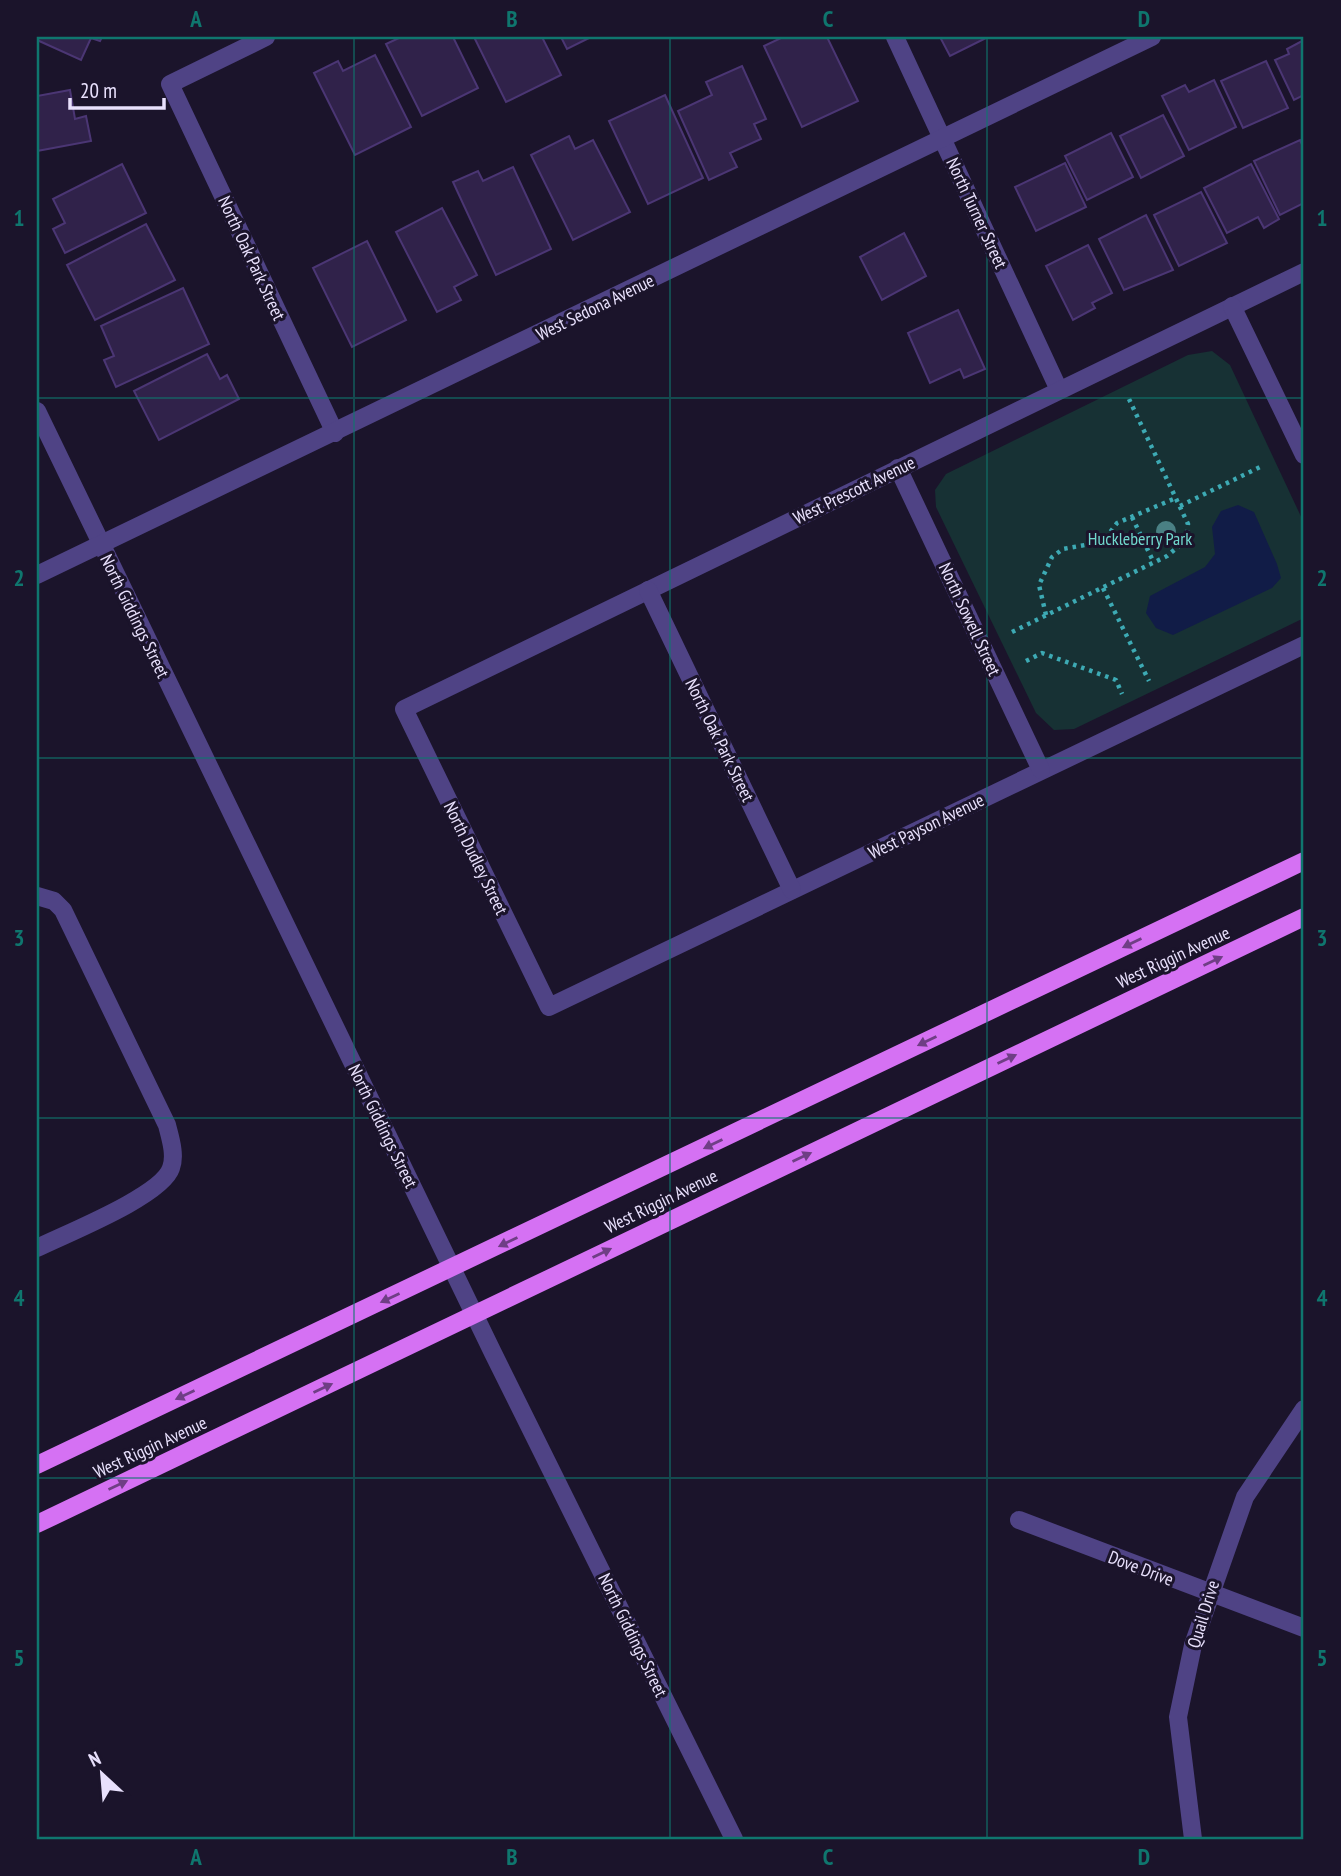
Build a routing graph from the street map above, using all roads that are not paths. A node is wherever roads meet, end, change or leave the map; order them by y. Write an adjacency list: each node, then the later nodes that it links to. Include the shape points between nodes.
1 (266, 37): 9 (street, North Oak Park Street, via 170,83)
2 (895, 37): 4 (street, North Turner Street)
3 (1152, 37): 4 (street, West Sedona Avenue)
4 (943, 139): 7 (street, North Turner Street); 9 (street, West Sedona Avenue)
5 (1304, 272): 6 (street, West Prescott Avenue)
6 (1232, 306): 7 (street, West Prescott Avenue); 10 (street)
7 (1059, 390): 11 (street, West Prescott Avenue)
8 (37, 411): 12 (street, North Giddings Street)
9 (335, 433): 12 (street, West Sedona Avenue)
10 (1304, 455)
11 (898, 468): 14 (street, West Prescott Avenue); 17 (street, North Sowell Street)
12 (100, 544): 13 (street, West Sedona Avenue); 24 (street, North Giddings Street)
13 (37, 575)
14 (648, 590): 16 (street, West Prescott Avenue); 19 (street, North Oak Park Street)
15 (1304, 645): 17 (street, West Payson Avenue)
16 (404, 709): 22 (street, North Dudley Street)
17 (1041, 771): 19 (street, West Payson Avenue)
18 (1304, 860): 24 (main road, West Riggin Avenue, one-way to 24)
19 (792, 890): 22 (street, West Payson Avenue)
20 (37, 896): 23 (street, via 54,901 63,910 167,1125 172,1147 171,1168 156,1187)
21 (1304, 917): 25 (main road, West Riggin Avenue, one-way to 21)
22 (549, 1007)
23 (37, 1248)
24 (452, 1269): 25 (street, North Giddings Street); 27 (main road, West Riggin Avenue, one-way to 27)
25 (474, 1315): 29 (main road, West Riggin Avenue, one-way to 25); 32 (street, North Giddings Street)
26 (1304, 1409): 30 (street, Quail Drive, via 1245,1497)
27 (37, 1465)
28 (1019, 1520): 30 (street, Dove Drive)
29 (37, 1524)
30 (1209, 1595): 31 (street, Dove Drive); 33 (street, Quail Drive, via 1178,1717)
31 (1304, 1628)
32 (734, 1839)
33 (1193, 1839)

